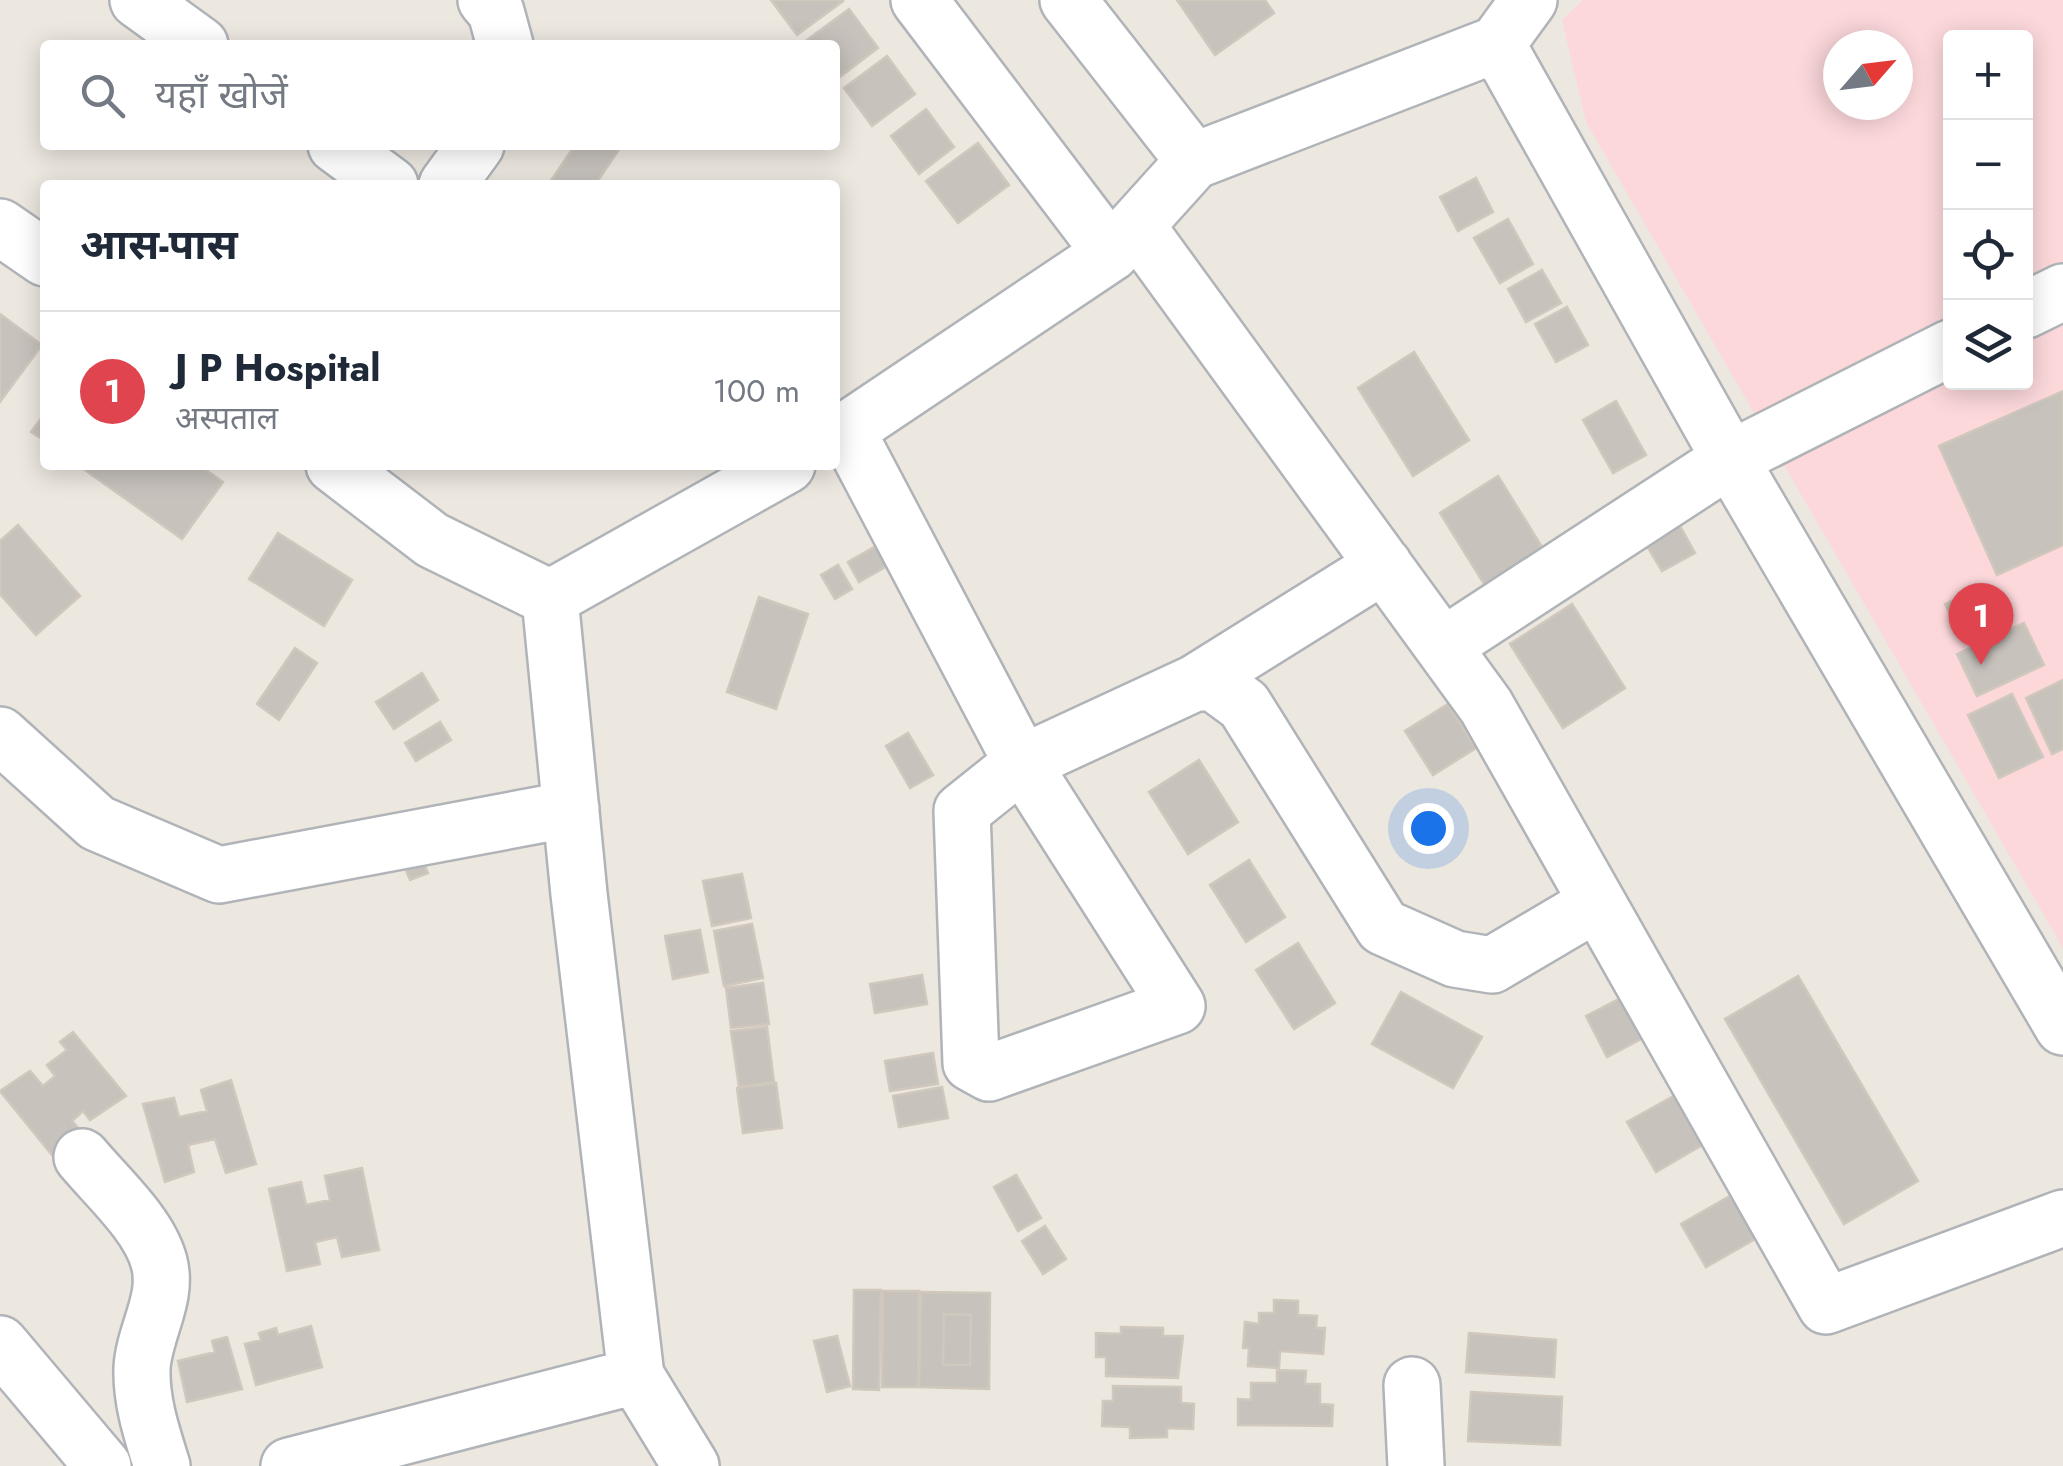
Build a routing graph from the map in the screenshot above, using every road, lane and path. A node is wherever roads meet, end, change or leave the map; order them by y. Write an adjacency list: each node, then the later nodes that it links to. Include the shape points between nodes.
1 (138, 0): 6 (street)
2 (486, 0): 7 (street)
3 (919, 0): 15 (street)
4 (1068, 0): 11 (street)
5 (1529, 0): 8 (street)
6 (193, 40)
7 (504, 40)
8 (1496, 44): 11 (street); 21 (street)
9 (343, 150): 12 (street)
10 (472, 150): 13 (street)
11 (1194, 161): 15 (street)
12 (383, 180)
13 (451, 180)
14 (0, 227): 16 (street)
15 (1124, 241): 20 (street); 24 (street)
16 (40, 255)
17 (2063, 292): 18 (street)
18 (2033, 307)
19 (1943, 352): 21 (street)
20 (841, 434): 29 (street)
21 (1730, 459): 26 (street); 32 (street)
22 (341, 470): 25 (street, via 432,540)
23 (778, 470): 25 (street)
24 (1384, 565): 26 (street); 27 (street)
25 (550, 598): 30 (street)
26 (1443, 646): 31 (street, via 1486,706)
27 (1195, 683): 29 (street); 31 (street, via 1214,683 1244,706 1382,927 1455,959 1492,965)
28 (0, 735): 30 (street, via 97,823 220,875)
29 (1022, 763): 29 (street, via 962,811 971,1063 989,1073 1177,1006)
30 (571, 809): 36 (street)
31 (1598, 902): 34 (street, via 1826,1306)
32 (2063, 1027)
33 (82, 1157): 39 (street, via 159,1260 162,1284 142,1364)
34 (2063, 1218)
35 (0, 1344): 38 (street)
36 (636, 1376): 40 (street); 41 (street)
37 (1412, 1385): 42 (street)
38 (103, 1466)
39 (162, 1466)
40 (289, 1466)
41 (690, 1466)
42 (1416, 1466)

